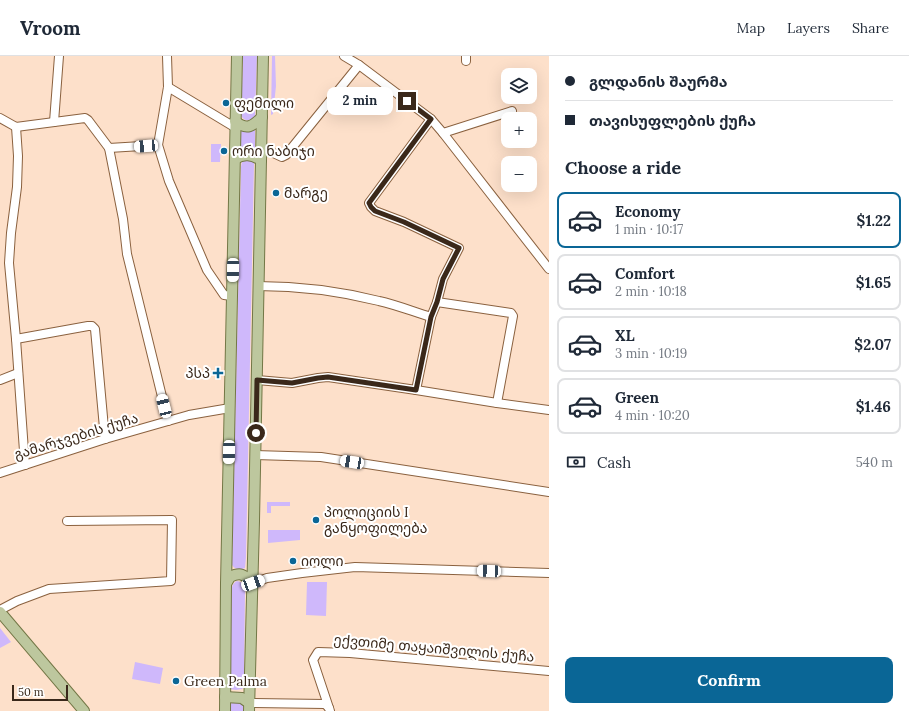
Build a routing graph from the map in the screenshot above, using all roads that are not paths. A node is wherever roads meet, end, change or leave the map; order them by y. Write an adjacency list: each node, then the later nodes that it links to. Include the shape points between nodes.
1 (59, 56): 12 (street)
2 (167, 56): 7 (street)
3 (237, 56): 13 (main road)
4 (263, 56): 9 (main road)
5 (344, 56): 6 (street)
6 (359, 65): 11 (street); 18 (street, via 286,155 282,157 269,151)
7 (168, 87): 13 (street); 16 (street)
8 (512, 111): 15 (street)
9 (262, 117): 13 (main road, via 248,127); 18 (main road)
10 (0, 118): 14 (street)
11 (431, 119): 15 (street); 23 (street, via 369,203 375,211 459,248 443,279)
12 (54, 122): 14 (street); 17 (street, via 85,118)
13 (235, 125): 19 (main road)
14 (16, 127): 25 (street, via 18,187 9,263)
15 (443, 133): 20 (street)
16 (158, 145): 17 (street); 22 (street, via 169,181 207,270 224,295)
17 (110, 148): 33 (street, via 127,254)
18 (261, 155): 19 (main road, via 247,155); 21 (main road)
19 (235, 159): 22 (main road)
20 (549, 269)
21 (258, 286): 24 (street, via 293,287 345,294 380,301); 28 (main road)
22 (232, 296): 31 (main road)
23 (437, 302): 24 (street); 30 (street, via 511,313 513,316)
24 (431, 317): 29 (street)
25 (16, 339): 26 (street); 34 (street, via 88,326 95,329)
26 (18, 373): 27 (street); 36 (street)
27 (0, 380)
28 (257, 380): 29 (street, via 292,383 328,377); 35 (main road)
29 (416, 390): 30 (street)
30 (497, 403): 32 (street)
31 (230, 408): 33 (street, გამარჯვების ქუჩა); 42 (main road)
32 (549, 410)
33 (168, 421): 34 (street, გამარჯვების ქუჩა)
34 (105, 439): 36 (street, გამარჯვების ქუჩა)
35 (255, 454): 38 (street, via 321,457); 41 (main road)
36 (25, 465): 37 (street, გამარჯვების ქუჩა)
37 (0, 473)
38 (549, 492)
39 (67, 521): 43 (street, via 172,520 171,581 49,589 17,601)
40 (549, 573): 41 (street, via 355,568 302,572)
41 (253, 583): 42 (main road, via 239,574 230,577); 46 (main road)
42 (226, 584): 45 (main road)
43 (0, 611): 48 (main road)
44 (549, 671): 47 (street, ექვთიმე თაყაიშვილის ქუჩა, via 318,652 313,660)
45 (225, 697): 46 (main road, via 242,698); 49 (main road)
46 (249, 707): 47 (street, via 325,704)
47 (330, 709)
48 (84, 711)
49 (225, 711)

